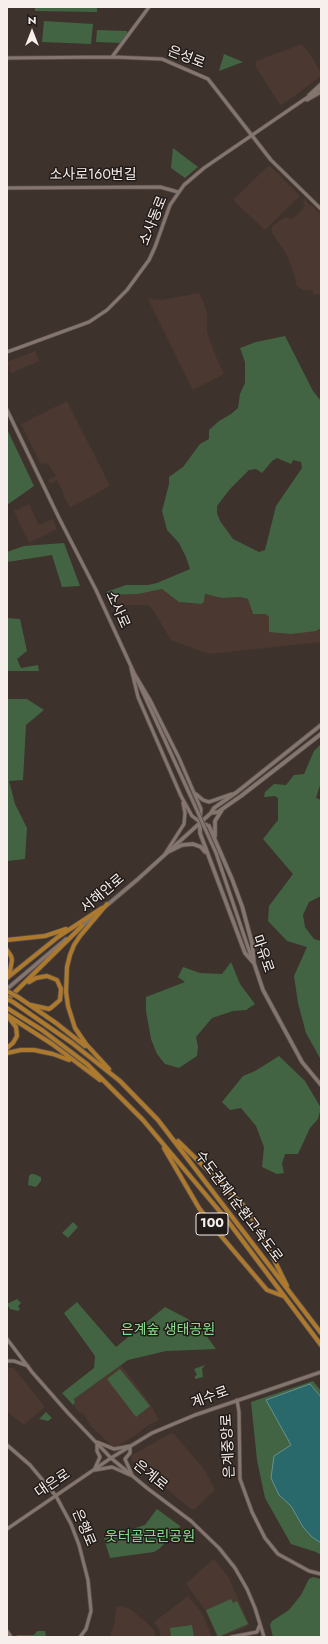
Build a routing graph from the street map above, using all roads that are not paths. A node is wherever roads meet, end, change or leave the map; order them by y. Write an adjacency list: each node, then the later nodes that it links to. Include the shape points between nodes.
1 (149, 7): 2 (street)
2 (112, 57): 3 (street, 은성로); 8 (street, 은성로, via 162,59 208,79)
3 (7, 58)
4 (321, 84): 7 (street)
5 (321, 88): 7 (street, 소사동로)
6 (321, 92): 7 (street)
7 (294, 107): 8 (street, 소사동로)
8 (251, 136): 10 (street, 소사동로, via 204,168); 11 (street, 은성로, via 271,160)
9 (7, 188): 10 (street, 소사로160번길, via 160,187)
10 (178, 192): 12 (street, 소사동로, via 168,210 149,260 116,302 89,322)
11 (321, 209)
12 (7, 352)
13 (7, 410): 14 (street, 소사로, via 98,594)
14 (131, 668): 17 (street, via 150,700); 19 (street, via 138,697); 22 (street, 소사로, bridge)
15 (321, 725): 18 (main road, 서해안로)
16 (321, 734): 20 (main road, 서해안로)
17 (193, 791): 18 (street, via 209,802); 22 (street, via 201,808)
18 (236, 792): 21 (main road, 서해안로)
19 (181, 796): 22 (street, via 192,816); 24 (street, via 185,813 184,824)
20 (225, 808): 21 (main road, 서해안로); 23 (main road, via 215,821)
21 (211, 813): 22 (main road, 서해안로)
22 (201, 821): 23 (main road, via 209,826); 24 (main road, 서해안로); 25 (main road, via 200,833); 31 (street, 마유로, bridge, via 216,853)
23 (215, 839): 31 (main road, via 242,906 252,943)
24 (164, 854): 25 (main road, via 187,843 197,845 204,850); 26 (main road, 서해안로)
25 (214, 869): 31 (main road, via 245,953)
26 (107, 904): 27 (highway); 28 (main road, 서해안로); 41 (highway, via 74,945 66,976 66,992 72,1019 79,1035)
27 (86, 919): 29 (highway, via 58,933); 32 (highway, via 58,937)
28 (82, 926): 33 (highway); 34 (main road, 서해안로)
29 (7, 940)
30 (7, 950): 32 (highway, via 12,960)
31 (254, 963): 44 (main road, 마유로, via 263,990 291,1043 302,1062)
32 (7, 977)
33 (19, 989): 35 (highway); 36 (highway, via 42,976 52,977 59,984 61,994 56,1005 48,1008)
34 (7, 990): 36 (highway, bridge)
35 (7, 1000): 43 (highway, 수도권제1순환고속도로 / 100, bridge, via 72,1043)
36 (28, 1004): 41 (highway, via 80,1042)
37 (7, 1008): 45 (highway, 수도권제1순환고속도로 / 100, via 70,1050)
38 (7, 1016): 39 (highway, via 14,1023 17,1032 16,1040); 42 (highway)
39 (7, 1048)
40 (7, 1052): 42 (highway, via 34,1050)
41 (98, 1059): 43 (highway)
42 (75, 1062): 45 (highway)
43 (120, 1081): 46 (highway, 수도권제1순환고속도로 / 100)
44 (321, 1085)
45 (111, 1087): 47 (highway, 수도권제1순환고속도로 / 100)
46 (169, 1134): 48 (highway, 수도권제1순환고속도로 / 100); 48 (highway, 수도권제1순환고속도로 / 100, via 245,1207 263,1237)
47 (158, 1137): 49 (highway, 수도권제1순환고속도로 / 100, via 227,1220); 49 (highway, 수도권제1순환고속도로 / 100, via 199,1208 216,1230 267,1290)
48 (290, 1293): 50 (highway, 수도권제1순환고속도로 / 100)
49 (283, 1296): 52 (highway, 수도권제1순환고속도로 / 100)
50 (321, 1333)
51 (7, 1339): 54 (street, 은계로)
52 (320, 1343)
53 (7, 1361): 54 (street)
54 (28, 1366): 57 (street, 은계로)
55 (321, 1372): 56 (street, 계수로)
56 (237, 1400): 59 (street, 계수로, via 172,1424); 65 (street, 은계중앙로, via 240,1479 252,1512 278,1554 309,1572)
57 (97, 1442): 59 (street, via 114,1449); 60 (street, 은계로); 61 (street, via 96,1451 100,1460)
58 (7, 1445): 63 (street, 은행로, via 30,1465)
59 (130, 1446): 60 (street, 계수로); 62 (street, via 130,1453 125,1458)
60 (111, 1458): 61 (street, 대은로); 62 (street, 은계로)
61 (94, 1470): 62 (street, via 112,1468); 63 (street, 대은로)
62 (132, 1475): 66 (street, 은계로, via 191,1521 220,1548 247,1589)
63 (56, 1496): 64 (street, 대은로); 69 (street, 은행로, via 75,1534 87,1572 91,1611 86,1629)
64 (7, 1529)
65 (321, 1574)
66 (260, 1624): 70 (street, via 258,1632); 71 (street, 은계로)
67 (7, 1631): 68 (street)
68 (11, 1637)
69 (80, 1637)
70 (231, 1637)
71 (264, 1637)

